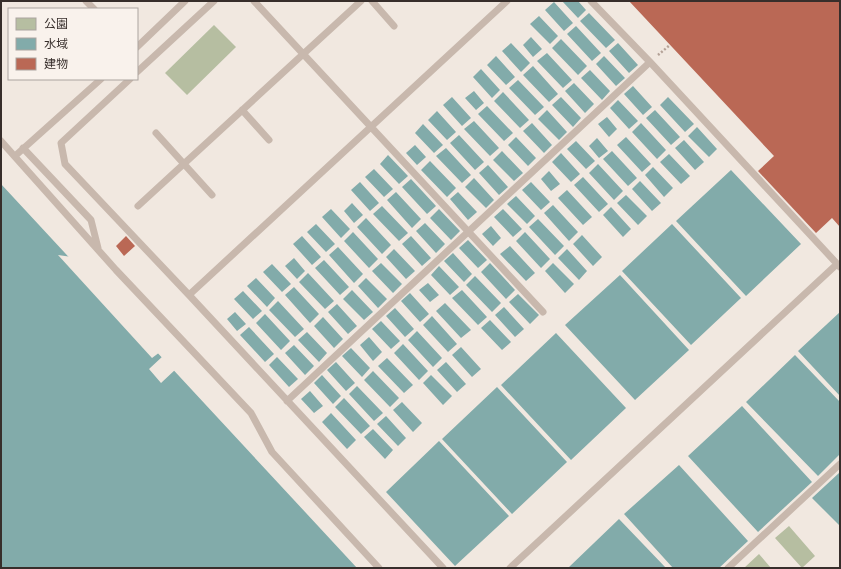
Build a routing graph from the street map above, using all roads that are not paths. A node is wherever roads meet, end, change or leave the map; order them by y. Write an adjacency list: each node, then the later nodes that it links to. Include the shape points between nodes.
1 (185, 1): 9 (lane)
2 (214, 1): 12 (lane)
3 (254, 1): 10 (lane)
4 (361, 1): 10 (lane)
5 (372, 1): 8 (lane)
6 (507, 1): 16 (lane)
7 (592, 1): 11 (lane)
8 (394, 26)
9 (138, 46)
10 (303, 54): 15 (lane); 16 (lane)
11 (650, 62): 25 (lane); 27 (lane)
12 (138, 71)
13 (100, 80): 20 (lane)
14 (129, 80): 28 (lane, via 61,143 65,164)
15 (242, 110): 18 (lane); 22 (lane)
16 (371, 127): 25 (lane); 28 (lane)
17 (156, 133): 22 (lane)
18 (269, 140)
19 (1, 141): 21 (lane)
20 (23, 148): 21 (lane); 26 (lane, via 91,220)
21 (15, 156): 26 (lane)
22 (184, 164): 23 (lane); 24 (lane)
23 (212, 195)
24 (138, 206)
25 (469, 232): 29 (lane); 30 (lane)
26 (98, 250): 32 (lane, via 250,413 272,452)
27 (839, 265): 34 (lane)
28 (189, 295): 30 (lane)
29 (543, 312)
30 (287, 401): 33 (lane)
31 (840, 464): 35 (lane)
32 (380, 568)
33 (443, 568)
34 (510, 568)
35 (728, 568)

